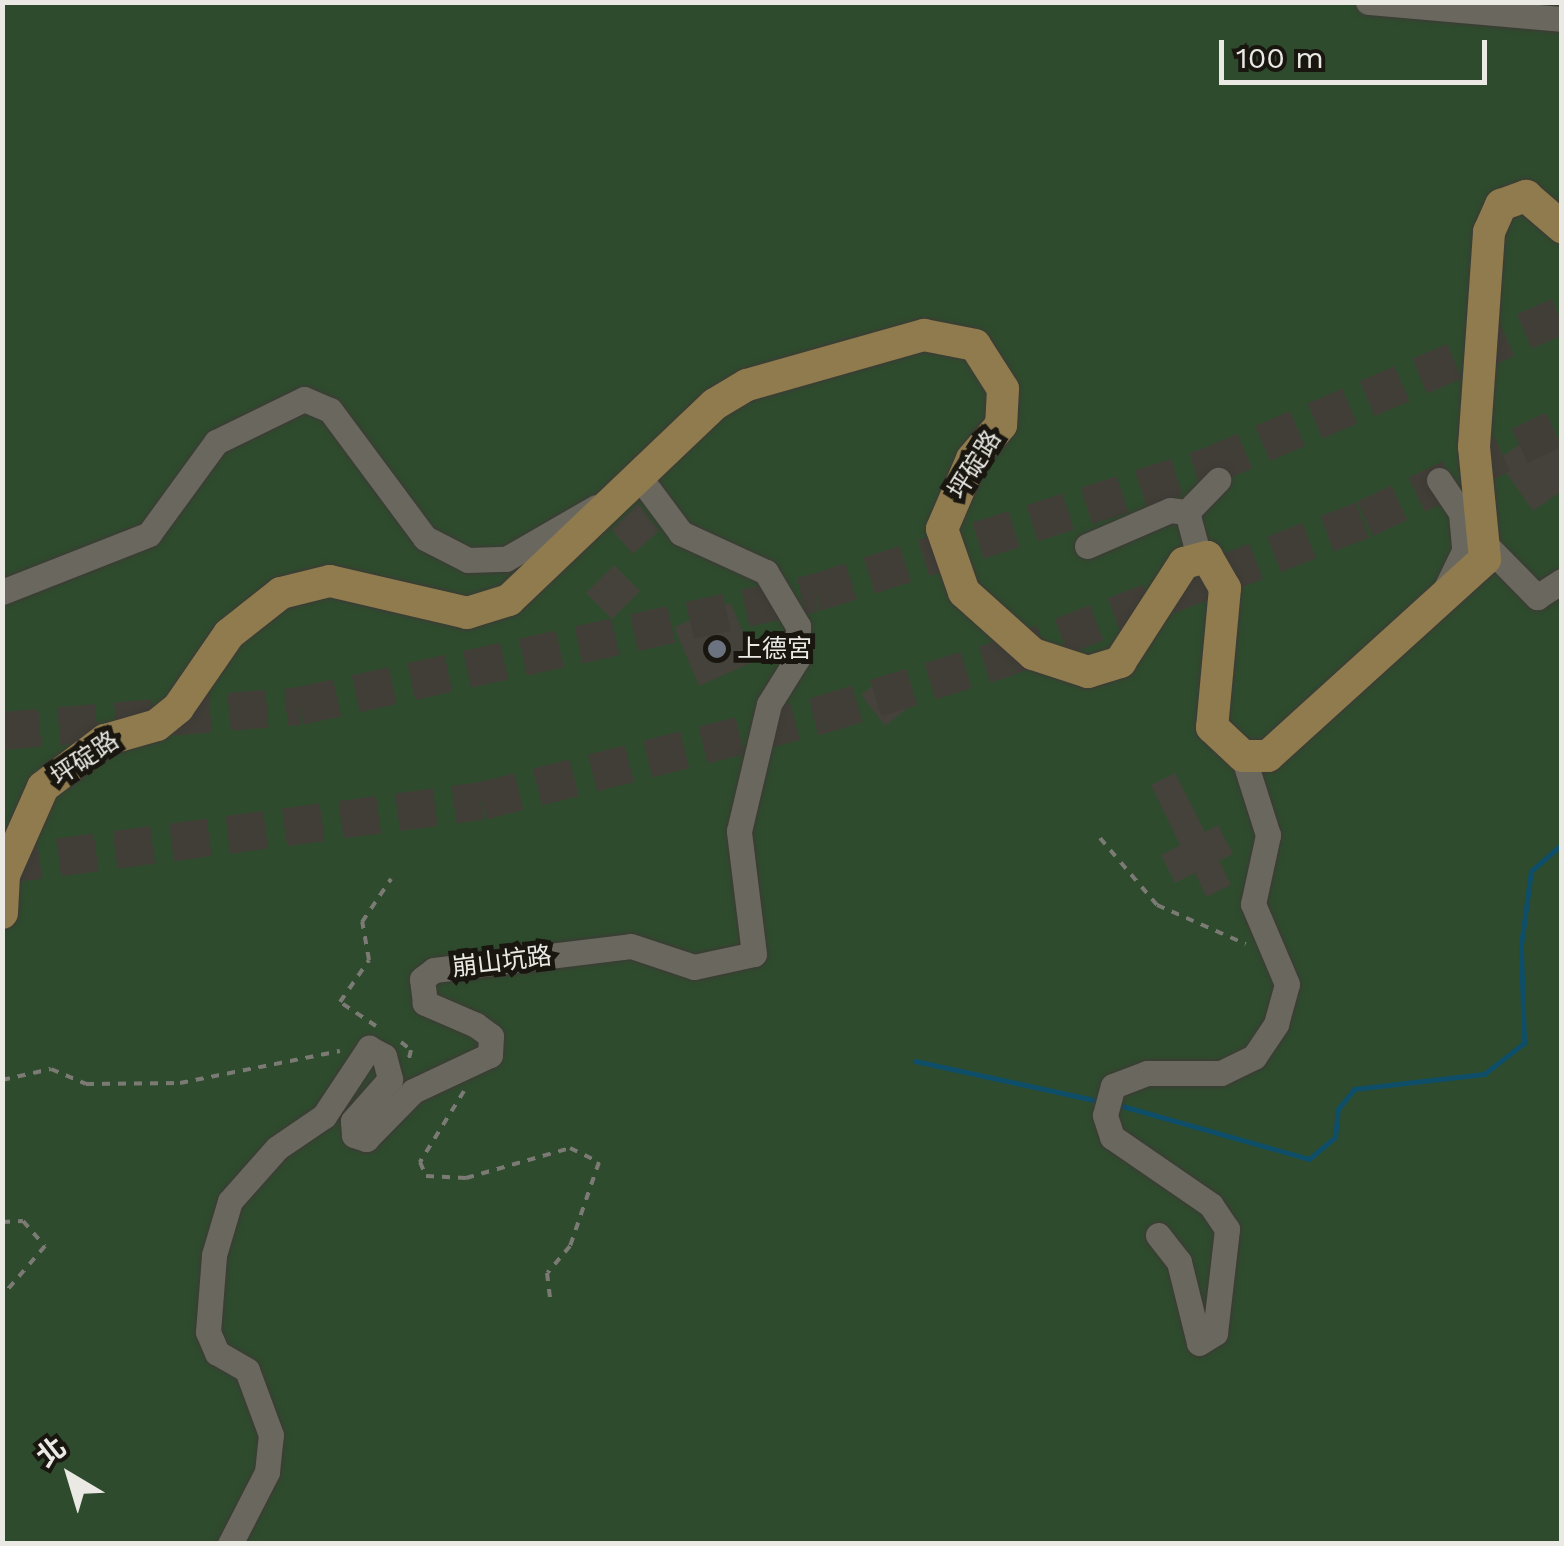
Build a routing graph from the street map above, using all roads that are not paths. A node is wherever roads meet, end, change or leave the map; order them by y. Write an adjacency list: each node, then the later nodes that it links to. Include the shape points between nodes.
1 (1368, 2): 2 (street)
2 (1562, 19)
3 (1562, 227): 10 (main road, via 1526,196 1501,205 1489,232 1474,447)
4 (638, 476): 7 (main road, 坪碇路); 11 (main road, 坪碇路, via 747,385 955,335 988,357 1003,388 1001,425 972,459 942,529 946,559 989,618 1047,661 1100,670 1120,662); 18 (street, 崩山坑路, via 681,532 766,572 798,626 796,659 769,704 739,831 754,954 694,966 631,946 434,970 422,979 425,1003 476,1024 491,1036 490,1054 413,1090 366,1139 354,1135 353,1121 390,1079 384,1056 369,1048 357,1079 324,1116 278,1148 230,1201 214,1255 208,1332 218,1353 247,1370 270,1435 267,1472)
5 (1218, 480): 8 (street)
6 (1439, 480): 14 (street, via 1461,512 1464,551)
7 (596, 507): 13 (street, via 506,559 468,560 425,538 330,410 304,400 216,442 149,534); 16 (main road, 坪碇路, via 533,585 467,613 330,581 281,593 229,634 178,708 156,726 105,740 43,787 10,856)
8 (1186, 512): 9 (street, via 1170,510); 11 (street)
9 (1088, 546)
10 (1490, 548): 12 (street, via 1538,597); 14 (main road)
11 (1198, 554): 15 (main road, via 1225,588 1212,728)
12 (1562, 580)
13 (2, 592)
14 (1438, 604): 15 (main road, via 1288,744)
15 (1242, 756): 17 (street, via 1268,835 1253,904 1284,967 1276,1024 1254,1057 1221,1073 1147,1073 1113,1086 1104,1114 1112,1137 1210,1205 1226,1229 1215,1333 1199,1343 1179,1262)
16 (2, 914)
17 (1158, 1235)
18 (230, 1543)

